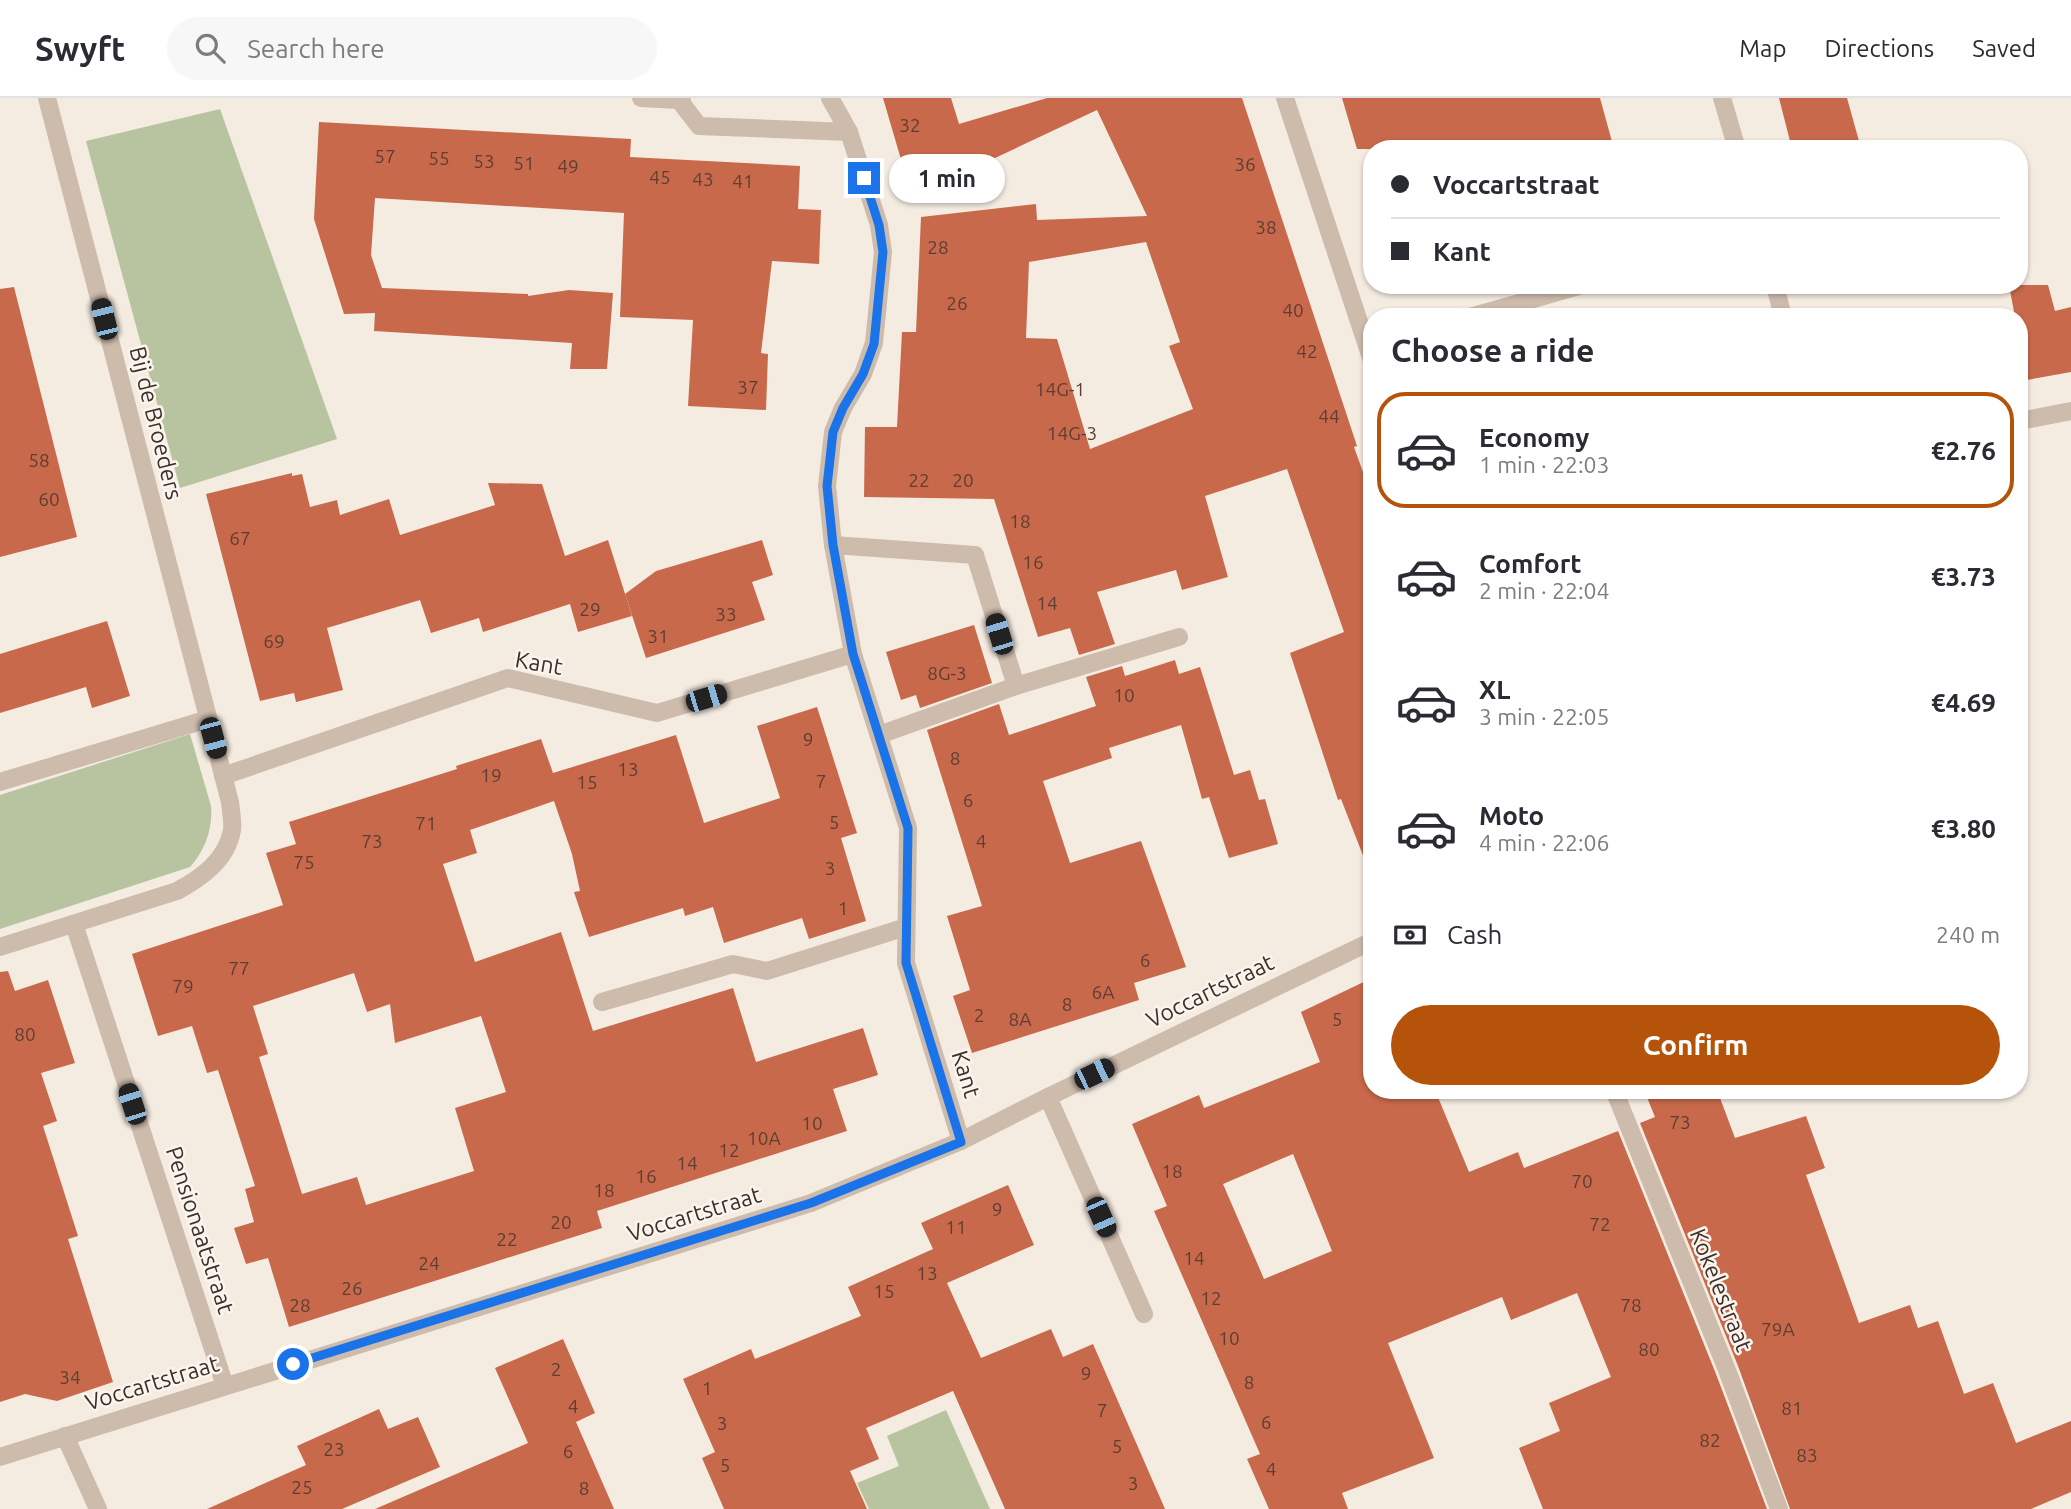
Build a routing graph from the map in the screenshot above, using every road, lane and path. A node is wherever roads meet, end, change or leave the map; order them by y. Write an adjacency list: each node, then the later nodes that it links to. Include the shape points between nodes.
1 (47, 98): 18 (street, Bij de Broeders)
2 (641, 98): 6 (street)
3 (830, 98): 7 (street, Kant)
4 (1285, 98): 11 (street)
5 (1722, 98): 8 (street)
6 (681, 99): 7 (street, via 699,126)
7 (849, 132): 14 (street, Kant, via 879,225 883,252 874,344 833,432 827,486)
8 (1734, 140)
9 (1550, 294): 10 (street)
10 (1502, 308)
11 (1363, 329)
12 (2071, 411): 13 (street)
13 (2028, 419)
14 (833, 545): 16 (street, Kant); 17 (street, via 975,555)
15 (1179, 638): 17 (street)
16 (853, 654): 19 (street, Kant); 20 (street, Kant, via 657,713 508,678)
17 (1016, 686): 19 (street)
18 (208, 719): 20 (street, Bij de Broeders); 21 (street)
19 (879, 735): 23 (street, Kant, via 908,828)
20 (223, 776): 22 (street, Bij de Broeders, via 232,831 203,877 177,891)
21 (0, 782)
22 (74, 924): 25 (street); 31 (street, Pensionaatstraat)
23 (905, 927): 26 (street, via 767,971 733,964); 29 (street, Kant, via 906,963)
24 (1363, 945): 27 (street, Voccartstraat)
25 (0, 947)
26 (602, 1002)
27 (1048, 1097): 29 (street, Voccartstraat); 30 (street)
28 (1618, 1099): 35 (street, Kokelestraat)
29 (961, 1142): 31 (street, Voccartstraat, via 811,1203)
30 (1144, 1314)
31 (225, 1386): 32 (street, Voccartstraat)
32 (65, 1436): 33 (street, Voccartstraat); 34 (street)
33 (0, 1457)
34 (98, 1509)
35 (1779, 1509)

